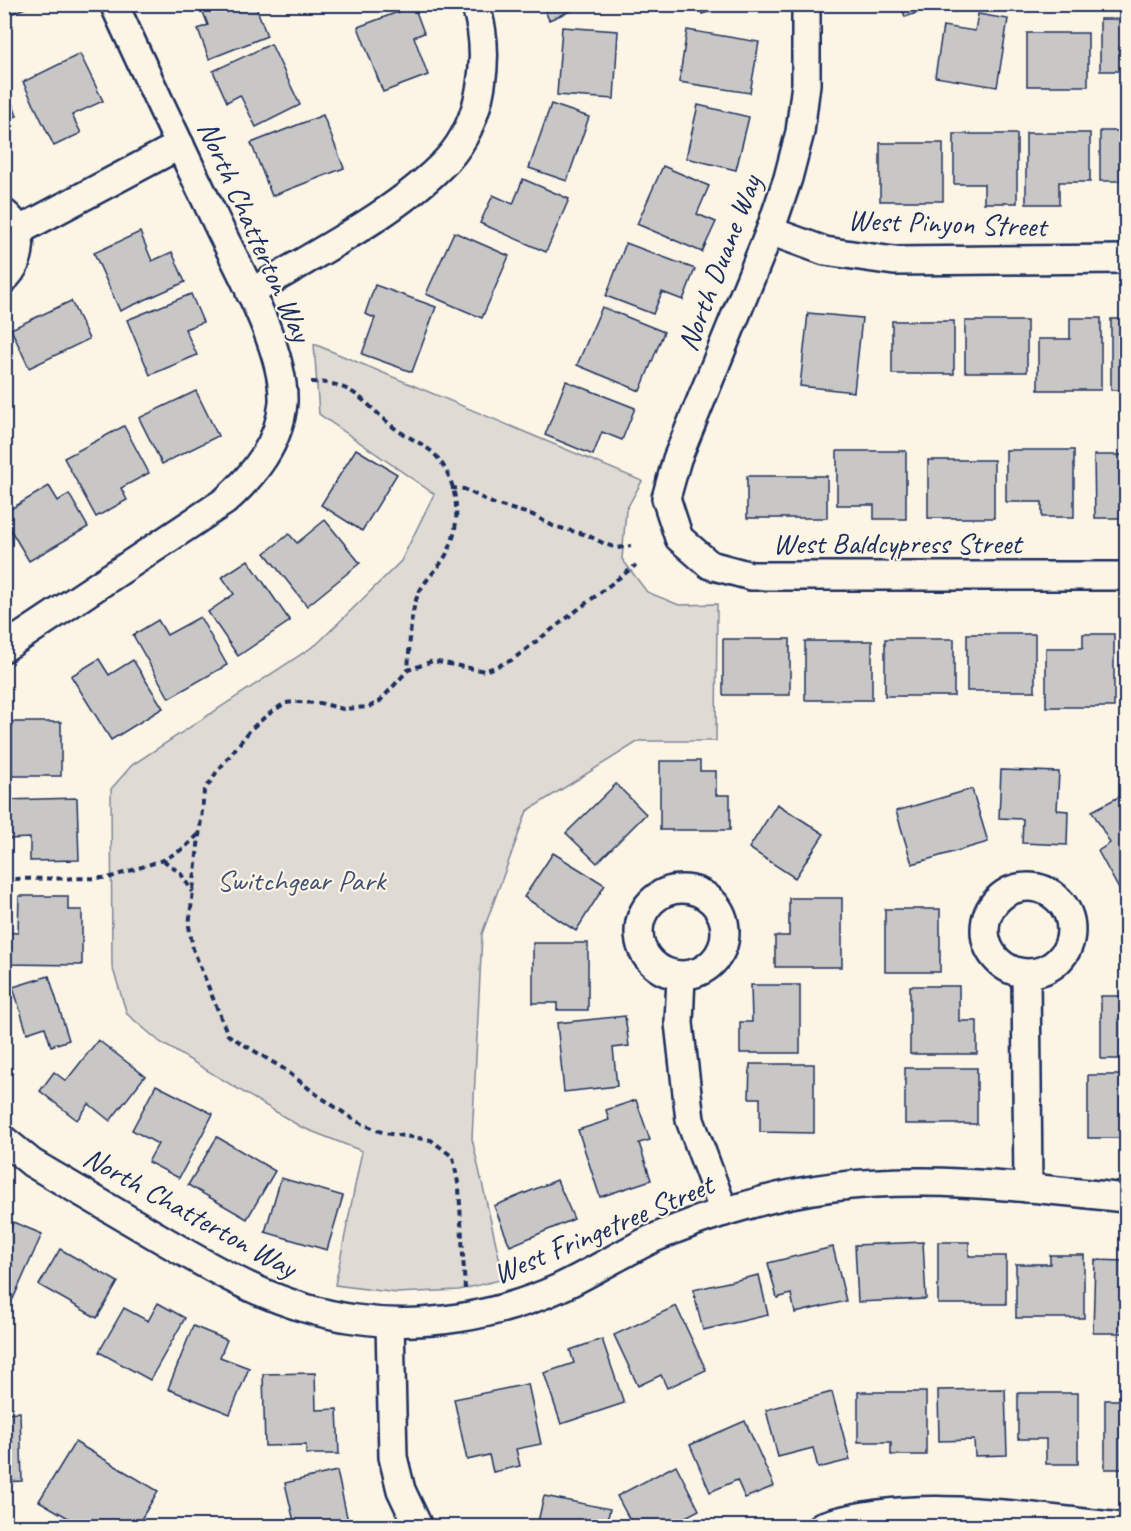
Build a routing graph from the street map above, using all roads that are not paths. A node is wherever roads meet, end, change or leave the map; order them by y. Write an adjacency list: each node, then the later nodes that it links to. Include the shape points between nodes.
1 (114, 4): 4 (street, North Chatterton Way)
2 (475, 4): 9 (street, via 481,20 484,72 470,124 448,158 405,199)
3 (806, 4): 6 (street, North Duane Way, via 806,84 800,132)
4 (180, 145): 5 (street); 9 (street, North Chatterton Way)
5 (11, 222): 8 (street, via 20,247 16,264)
6 (770, 231): 7 (street, West Pinyon Street, via 825,251 894,261); 10 (street, North Duane Way, via 674,469 666,498)
7 (1126, 260)
8 (4, 279)
9 (250, 293): 12 (street, North Chatterton Way, via 280,366 283,403 270,450 249,480 225,501)
10 (679, 538): 11 (street, West Baldcypress Street, via 710,566 751,576)
11 (1126, 576)
12 (4, 648)
13 (1026, 974): 16 (street)
14 (681, 976): 18 (street, via 679,1023 690,1120)
15 (4, 1140): 19 (street, North Chatterton Way, via 33,1163 231,1280 292,1305 335,1316)
16 (1028, 1188): 17 (street, West Fringetree Street); 18 (street, West Fringetree Street, via 942,1181 869,1183 792,1194)
17 (1126, 1198)
18 (724, 1212): 19 (street, West Fringetree Street, via 656,1238 560,1288 508,1307 454,1319)
19 (390, 1323): 20 (street, via 393,1457 401,1490)
20 (418, 1527)
21 (822, 1527): 22 (street, via 848,1518 896,1511 952,1510)
22 (1113, 1527)

